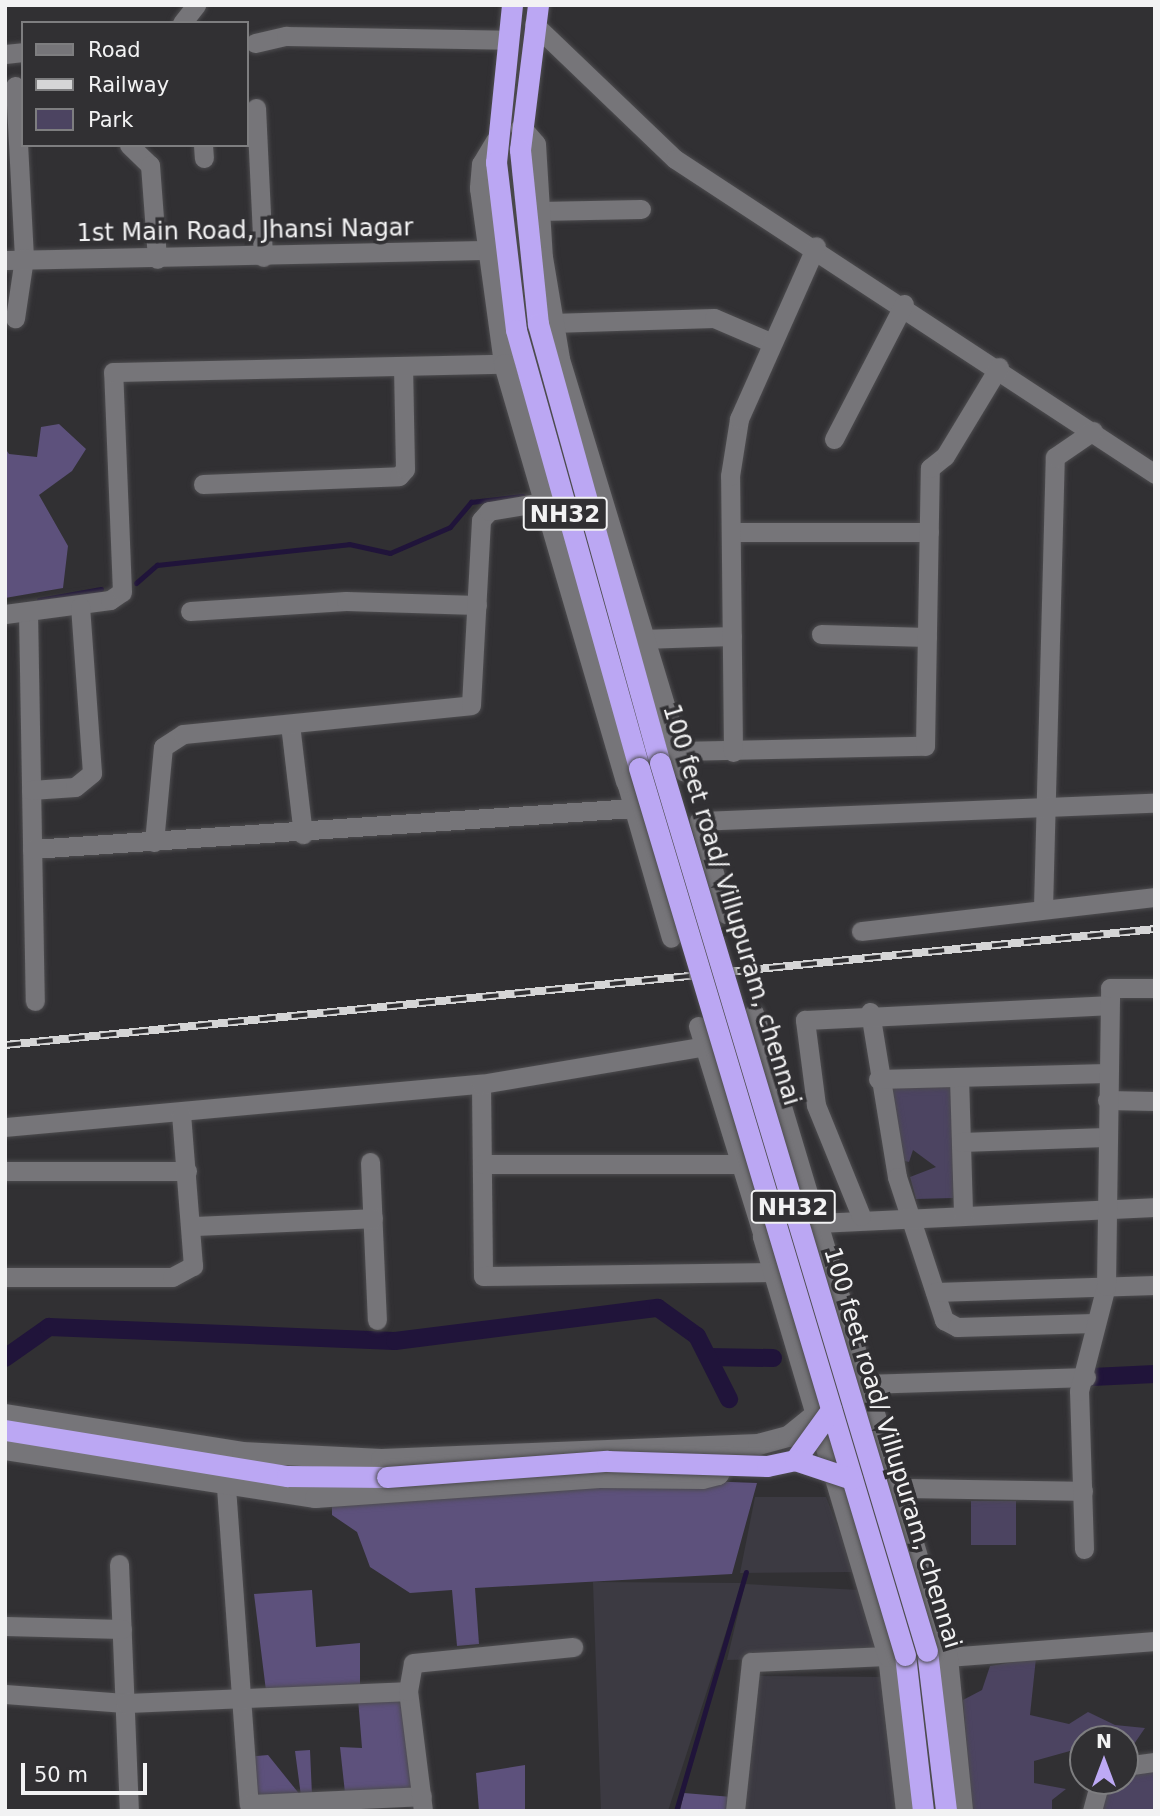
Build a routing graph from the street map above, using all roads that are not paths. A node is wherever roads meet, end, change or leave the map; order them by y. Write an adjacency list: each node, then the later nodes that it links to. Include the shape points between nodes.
1 (512, 5): 3 (highway, 100 feet road/ Villupuram, chennai / NH32)
2 (536, 14): 7 (highway, 100 feet road/ Villupuram, chennai / NH32); 13 (street, via 675,159)
3 (506, 40): 4 (street, via 286,36); 8 (highway, 100 feet road/ Villupuram, chennai / NH32)
4 (255, 43)
5 (15, 86): 10 (street)
6 (257, 108): 15 (street)
7 (521, 128): 12 (street, via 535,144); 43 (highway, 100 feet road/ Villupuram, chennai / NH32, via 528,255 543,348)
8 (496, 141): 14 (street, via 480,171); 44 (highway, 100 feet road/ Villupuram, chennai / NH32, via 523,363)
9 (132, 147): 17 (street, via 150,165)
10 (12, 177): 16 (street)
11 (641, 209): 12 (street)
12 (538, 211): 20 (street)
13 (816, 246): 18 (street); 21 (street)
14 (486, 250): 15 (street, 1st Main Road, Jhansi Nagar); 22 (street)
15 (263, 257): 17 (street, 1st Main Road, Jhansi Nagar)
16 (15, 259): 17 (street, 1st Main Road, Jhansi Nagar); 19 (street)
17 (157, 259)
18 (904, 304): 23 (street); 26 (street)
19 (16, 318)
20 (551, 323): 21 (street, via 713,318); 40 (street)
21 (770, 342): 30 (street, via 739,419)
22 (504, 363): 24 (street); 29 (street)
23 (999, 367): 25 (street); 31 (street, via 945,456 930,468)
24 (403, 368): 28 (street, via 405,469 399,476); 33 (street, via 113,372 125,571 122,592)
25 (1093, 431): 27 (street); 47 (street, via 1055,457)
26 (834, 439)
27 (1155, 474)
28 (203, 484)
29 (544, 502): 32 (street, via 483,514); 44 (street)
30 (731, 532): 31 (street); 38 (street)
31 (929, 532): 39 (street)
32 (477, 605): 34 (street, via 346,601); 41 (street, via 471,705)
33 (80, 606): 35 (street); 45 (street, via 92,773 75,787)
34 (190, 611)
35 (28, 612): 36 (street); 45 (street)
36 (5, 614)
37 (821, 634): 39 (street)
38 (732, 636): 40 (street); 42 (street)
39 (927, 637): 42 (street, via 925,746)
40 (642, 639): 43 (street)
41 (290, 724): 49 (street); 50 (street, via 202,731 169,740 156,779)
42 (733, 752): 43 (street)
43 (673, 761): 115 (highway, 100 feet road/ Villupuram, chennai / NH32, bridge)
44 (632, 775): 48 (street); 97 (highway, 100 feet road/ Villupuram, chennai / NH32, bridge)
45 (31, 790): 51 (street)
46 (1155, 803): 47 (street)
47 (1046, 804): 53 (street); 54 (street, via 699,821)
48 (633, 808): 49 (street); 56 (street)
49 (303, 834): 50 (street)
50 (154, 842): 51 (street)
51 (32, 849): 58 (street)
52 (1155, 897): 53 (street)
53 (1043, 908): 55 (street)
54 (726, 914)
55 (862, 931)
56 (671, 938)
57 (1155, 988): 59 (street, via 1110,988)
58 (35, 1001)
59 (1108, 1004): 60 (street); 64 (street)
60 (870, 1012): 66 (street); 83 (street, via 805,1020 816,1105)
61 (754, 1013): 85 (street)
62 (698, 1026): 63 (street)
63 (705, 1046): 67 (street); 76 (street)
64 (1107, 1073): 65 (street); 68 (street)
65 (959, 1077): 66 (street); 73 (street)
66 (878, 1079): 82 (street, via 897,1177)
67 (481, 1084): 70 (street); 75 (street)
68 (1107, 1100): 69 (street); 72 (street)
69 (1155, 1101)
70 (181, 1114): 71 (street); 78 (street)
71 (5, 1127)
72 (1106, 1138): 73 (street); 80 (street)
73 (961, 1142): 81 (street)
74 (370, 1162): 84 (street)
75 (482, 1164): 76 (street); 88 (street, via 483,1276)
76 (741, 1164): 87 (street)
77 (5, 1171): 78 (street)
78 (187, 1171): 86 (street)
79 (1155, 1207): 80 (street)
80 (1105, 1209): 81 (street); 91 (street)
81 (963, 1214): 82 (street)
82 (914, 1215): 83 (street); 92 (street)
83 (861, 1216): 85 (street)
84 (373, 1218): 86 (street); 93 (street)
85 (817, 1223): 87 (street); 96 (street)
86 (193, 1226): 89 (street, via 193,1266 172,1277)
87 (763, 1236): 88 (street)
88 (774, 1272): 97 (street)
89 (5, 1277)
90 (1155, 1284): 91 (street)
91 (1106, 1286): 92 (street); 94 (street)
92 (935, 1292): 94 (street, via 944,1320 957,1327)
93 (377, 1320)
94 (1094, 1323): 95 (street)
95 (1086, 1377): 96 (street); 108 (street, via 1079,1391)
96 (866, 1384): 106 (street)
97 (823, 1412): 100 (street, via 788,1436); 103 (highway, bridge); 104 (highway, 100 feet road/ Villupuram, chennai / NH32, bridge); 116 (street)
98 (5, 1414): 102 (street, via 242,1452 369,1459)
99 (5, 1430): 103 (highway, bridge, via 288,1476 387,1477 607,1461 767,1466)
100 (729, 1445): 102 (street); 107 (street, via 718,1474 702,1478 598,1477)
101 (5, 1449): 105 (street)
102 (462, 1454): 107 (street)
103 (795, 1460): 104 (highway, bridge)
104 (852, 1479): 116 (highway, 100 feet road/ Villupuram, chennai / NH32, bridge)
105 (226, 1487): 107 (street, via 329,1497); 119 (street)
106 (899, 1488): 108 (street); 115 (street)
107 (464, 1490)
108 (1083, 1491): 109 (street)
109 (1084, 1549)
110 (119, 1564): 112 (street)
111 (5, 1626): 112 (street)
112 (122, 1629): 120 (street)
113 (1155, 1641): 115 (street)
114 (573, 1647): 117 (street, via 427,1657 413,1662)
115 (938, 1649): 116 (street); 126 (highway, 100 feet road/ Villupuram, chennai / NH32); 127 (street)
116 (893, 1653): 123 (street, via 751,1662); 124 (street); 125 (highway, 100 feet road/ Villupuram, chennai / NH32)
117 (408, 1691): 119 (street); 121 (street)
118 (5, 1694): 120 (street)
119 (240, 1701): 120 (street); 121 (street, via 248,1804)
120 (125, 1703): 122 (street)
121 (422, 1803)
122 (129, 1811)
123 (735, 1811)
124 (906, 1811)
125 (923, 1811)
126 (946, 1811)
127 (962, 1811)

